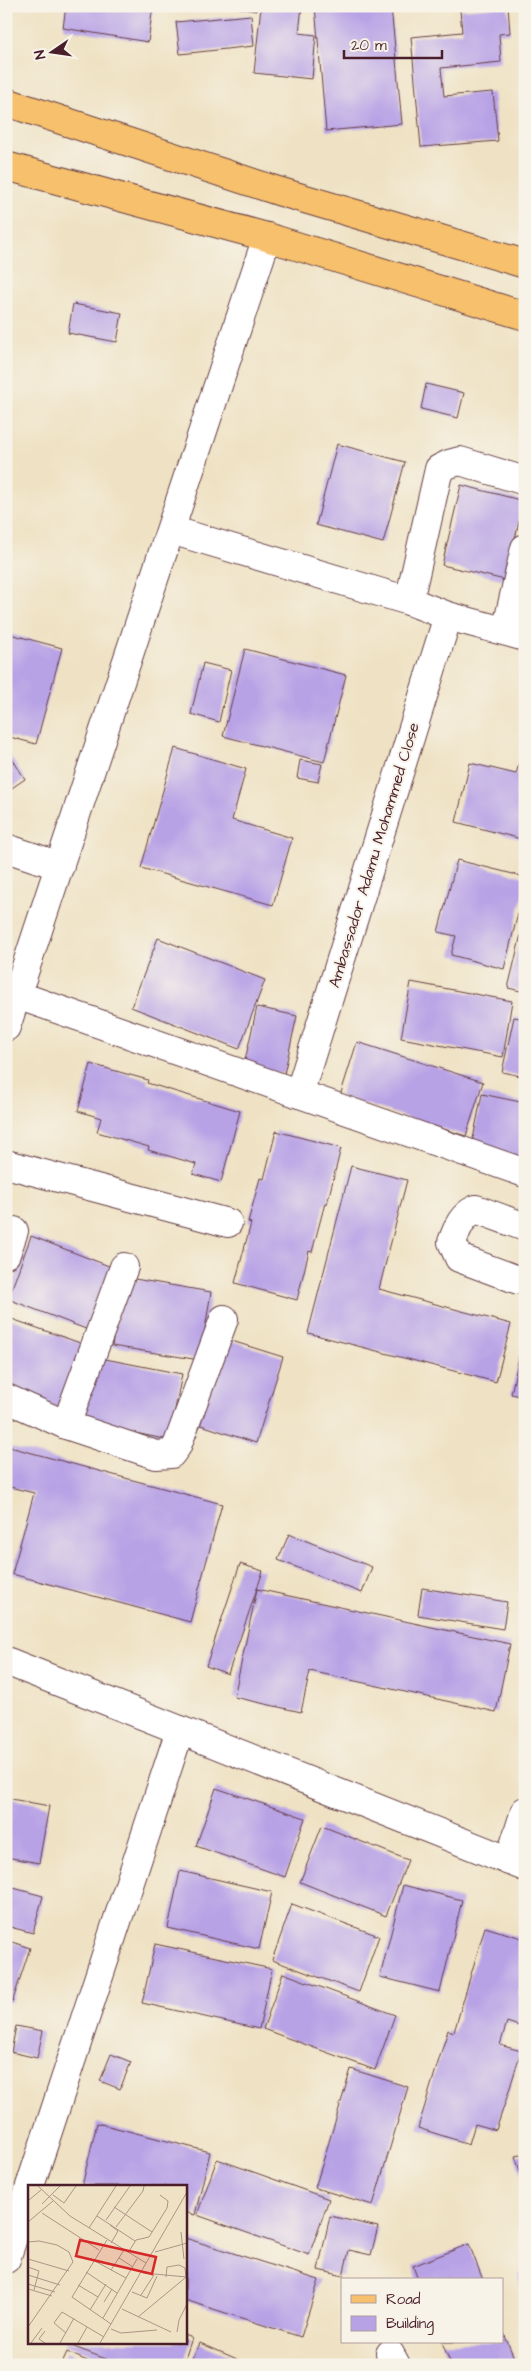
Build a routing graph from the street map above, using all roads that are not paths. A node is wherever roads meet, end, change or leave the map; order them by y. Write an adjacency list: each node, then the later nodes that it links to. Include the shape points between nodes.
1 (6, 102): 4 (main road, via 278,191)
2 (6, 166): 3 (main road)
3 (268, 237): 5 (main road); 7 (street)
4 (525, 264)
5 (525, 316)
6 (525, 481): 9 (street, via 460,461 439,469)
7 (171, 530): 9 (street); 13 (street)
8 (525, 548): 11 (street)
9 (409, 601): 10 (street)
10 (448, 616): 11 (street); 16 (street, Ambassador Adamu Mohammed Close)
11 (515, 634)
12 (6, 848): 13 (street)
13 (60, 866): 14 (street)
14 (17, 995): 15 (street); 16 (street)
15 (6, 1027)
16 (299, 1094): 18 (street)
17 (6, 1164): 19 (street)
18 (525, 1173)
19 (228, 1223)
20 (525, 1227): 22 (street, via 476,1209 466,1213 452,1242 459,1258 518,1280)
21 (124, 1267): 25 (street)
22 (525, 1278)
23 (224, 1319): 25 (street, via 178,1446 171,1454 156,1455)
24 (6, 1398): 25 (street)
25 (66, 1425)
26 (6, 1661): 27 (street)
27 (180, 1730): 29 (street); 30 (street)
28 (525, 1811): 29 (street)
29 (517, 1864)
30 (30, 2185)
31 (28, 2193): 32 (street)
32 (6, 2258)

